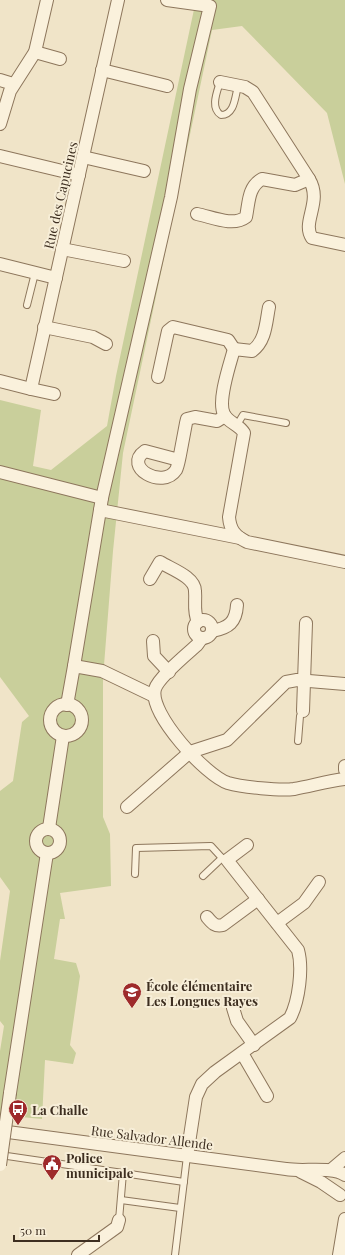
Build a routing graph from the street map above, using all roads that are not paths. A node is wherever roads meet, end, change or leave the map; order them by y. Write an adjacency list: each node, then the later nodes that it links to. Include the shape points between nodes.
1 (47, 0): 4 (street)
2 (118, 0): 6 (street, Rue des Capucines)
3 (167, 0): 39 (street, via 210,6 190,89 171,197)
4 (35, 52): 5 (street); 9 (street)
5 (60, 59)
6 (102, 70): 10 (street); 14 (street, Rue des Capucines)
7 (0, 80): 9 (street)
8 (220, 82): 11 (street); 11 (lane, via 215,105 222,115 232,110)
9 (13, 84): 12 (street)
10 (167, 86)
11 (238, 86): 17 (street, via 253,92)
12 (0, 124)
13 (0, 156): 16 (street)
14 (83, 157): 15 (street); 16 (street, Rue des Capucines)
15 (144, 171)
16 (79, 175): 20 (street, Rue des Capucines)
17 (310, 179): 18 (street, via 294,185 262,179 258,181 252,188 246,217 241,221 234,222); 19 (street, via 315,193 309,233 316,240)
18 (197, 214)
19 (345, 245)
20 (62, 249): 21 (street); 24 (street, Rue des Capucines)
21 (124, 261)
22 (0, 264): 23 (street)
23 (35, 273): 24 (street); 25 (lane)
24 (56, 278): 27 (street, Rue des Capucines)
25 (27, 305)
26 (269, 307): 29 (street, via 263,339 258,347 252,351)
27 (44, 327): 28 (street, via 94,337); 32 (street, Rue des Capucines)
28 (106, 344)
29 (234, 349): 30 (street, via 228,340 173,327 168,330); 34 (street, via 222,397 221,407)
30 (158, 377)
31 (0, 381): 32 (street)
32 (27, 388): 33 (street)
33 (54, 394)
34 (225, 416): 36 (street); 37 (street, via 217,421 195,417 187,419)
35 (286, 423): 36 (lane, via 243,415)
36 (237, 425): 40 (street, via 244,437 229,517 232,531)
37 (179, 460)
38 (0, 472): 39 (street)
39 (101, 504): 40 (street); 49 (street)
40 (240, 538): 41 (street, via 247,542)
41 (345, 562)
42 (150, 579): 44 (street, via 160,562 191,581 195,590 194,611)
43 (237, 605): 46 (street, via 233,621 227,627)
44 (198, 622): 46 (street, via 208,622); 47 (street, via 194,632)
45 (306, 623): 51 (street)
46 (212, 631): 47 (street, via 208,637)
47 (202, 638): 50 (street)
48 (153, 641): 50 (street, via 154,656)
49 (74, 666): 53 (street, via 102,670); 54 (street)
50 (169, 672): 53 (street, via 157,684)
51 (304, 682): 52 (street); 55 (street); 58 (street, via 286,682 227,740)
52 (345, 684)
53 (154, 696): 58 (street, via 159,714)
54 (67, 705): 56 (street, via 56,708 50,718 53,729); 56 (street, via 79,712 81,726 70,736)
55 (303, 711): 57 (lane, via 300,716)
56 (62, 736): 63 (street)
57 (298, 741)
58 (190, 752): 61 (street, via 215,778 239,785 287,790); 62 (street)
59 (345, 766): 60 (street)
60 (345, 770)
61 (345, 779)
62 (128, 807)
63 (49, 828): 65 (street, via 58,833 60,841 58,849); 65 (street, via 39,832 35,840 39,850)
64 (247, 845): 66 (street)
65 (47, 853): 81 (street, bridge)
66 (224, 859): 67 (lane, via 211,846 136,848); 68 (lane); 70 (street)
67 (135, 874)
68 (203, 876)
69 (319, 882): 72 (street, via 304,903)
70 (258, 899): 71 (street, via 223,925 213,924); 72 (street)
71 (207, 916)
72 (277, 924): 74 (street, via 298,950 301,960 296,1004 290,1018)
73 (233, 1008): 74 (street, via 237,1021)
74 (254, 1045): 75 (street)
75 (242, 1053): 76 (street); 79 (street, via 210,1077 198,1092)
76 (268, 1096)
77 (0, 1131): 79 (street, Rue Salvador Allende)
78 (0, 1155): 84 (lane)
79 (187, 1156): 83 (street, Rue Salvador Allende); 87 (lane)
80 (345, 1158): 82 (street)
81 (0, 1165)
82 (332, 1169): 83 (street, Rue Salvador Allende); 85 (street, Rue Salvador Allende)
83 (300, 1171): 88 (street, Rue Salvador Allende)
84 (123, 1172): 87 (lane); 89 (lane)
85 (345, 1175)
86 (345, 1181): 88 (street, via 340,1186)
87 (184, 1182): 90 (lane)
88 (343, 1197)
89 (121, 1200): 90 (lane); 92 (lane)
90 (180, 1208): 94 (lane)
91 (345, 1219): 95 (street)
92 (119, 1220): 93 (street, via 117,1227)
93 (78, 1255)
94 (175, 1255)
95 (339, 1255)

